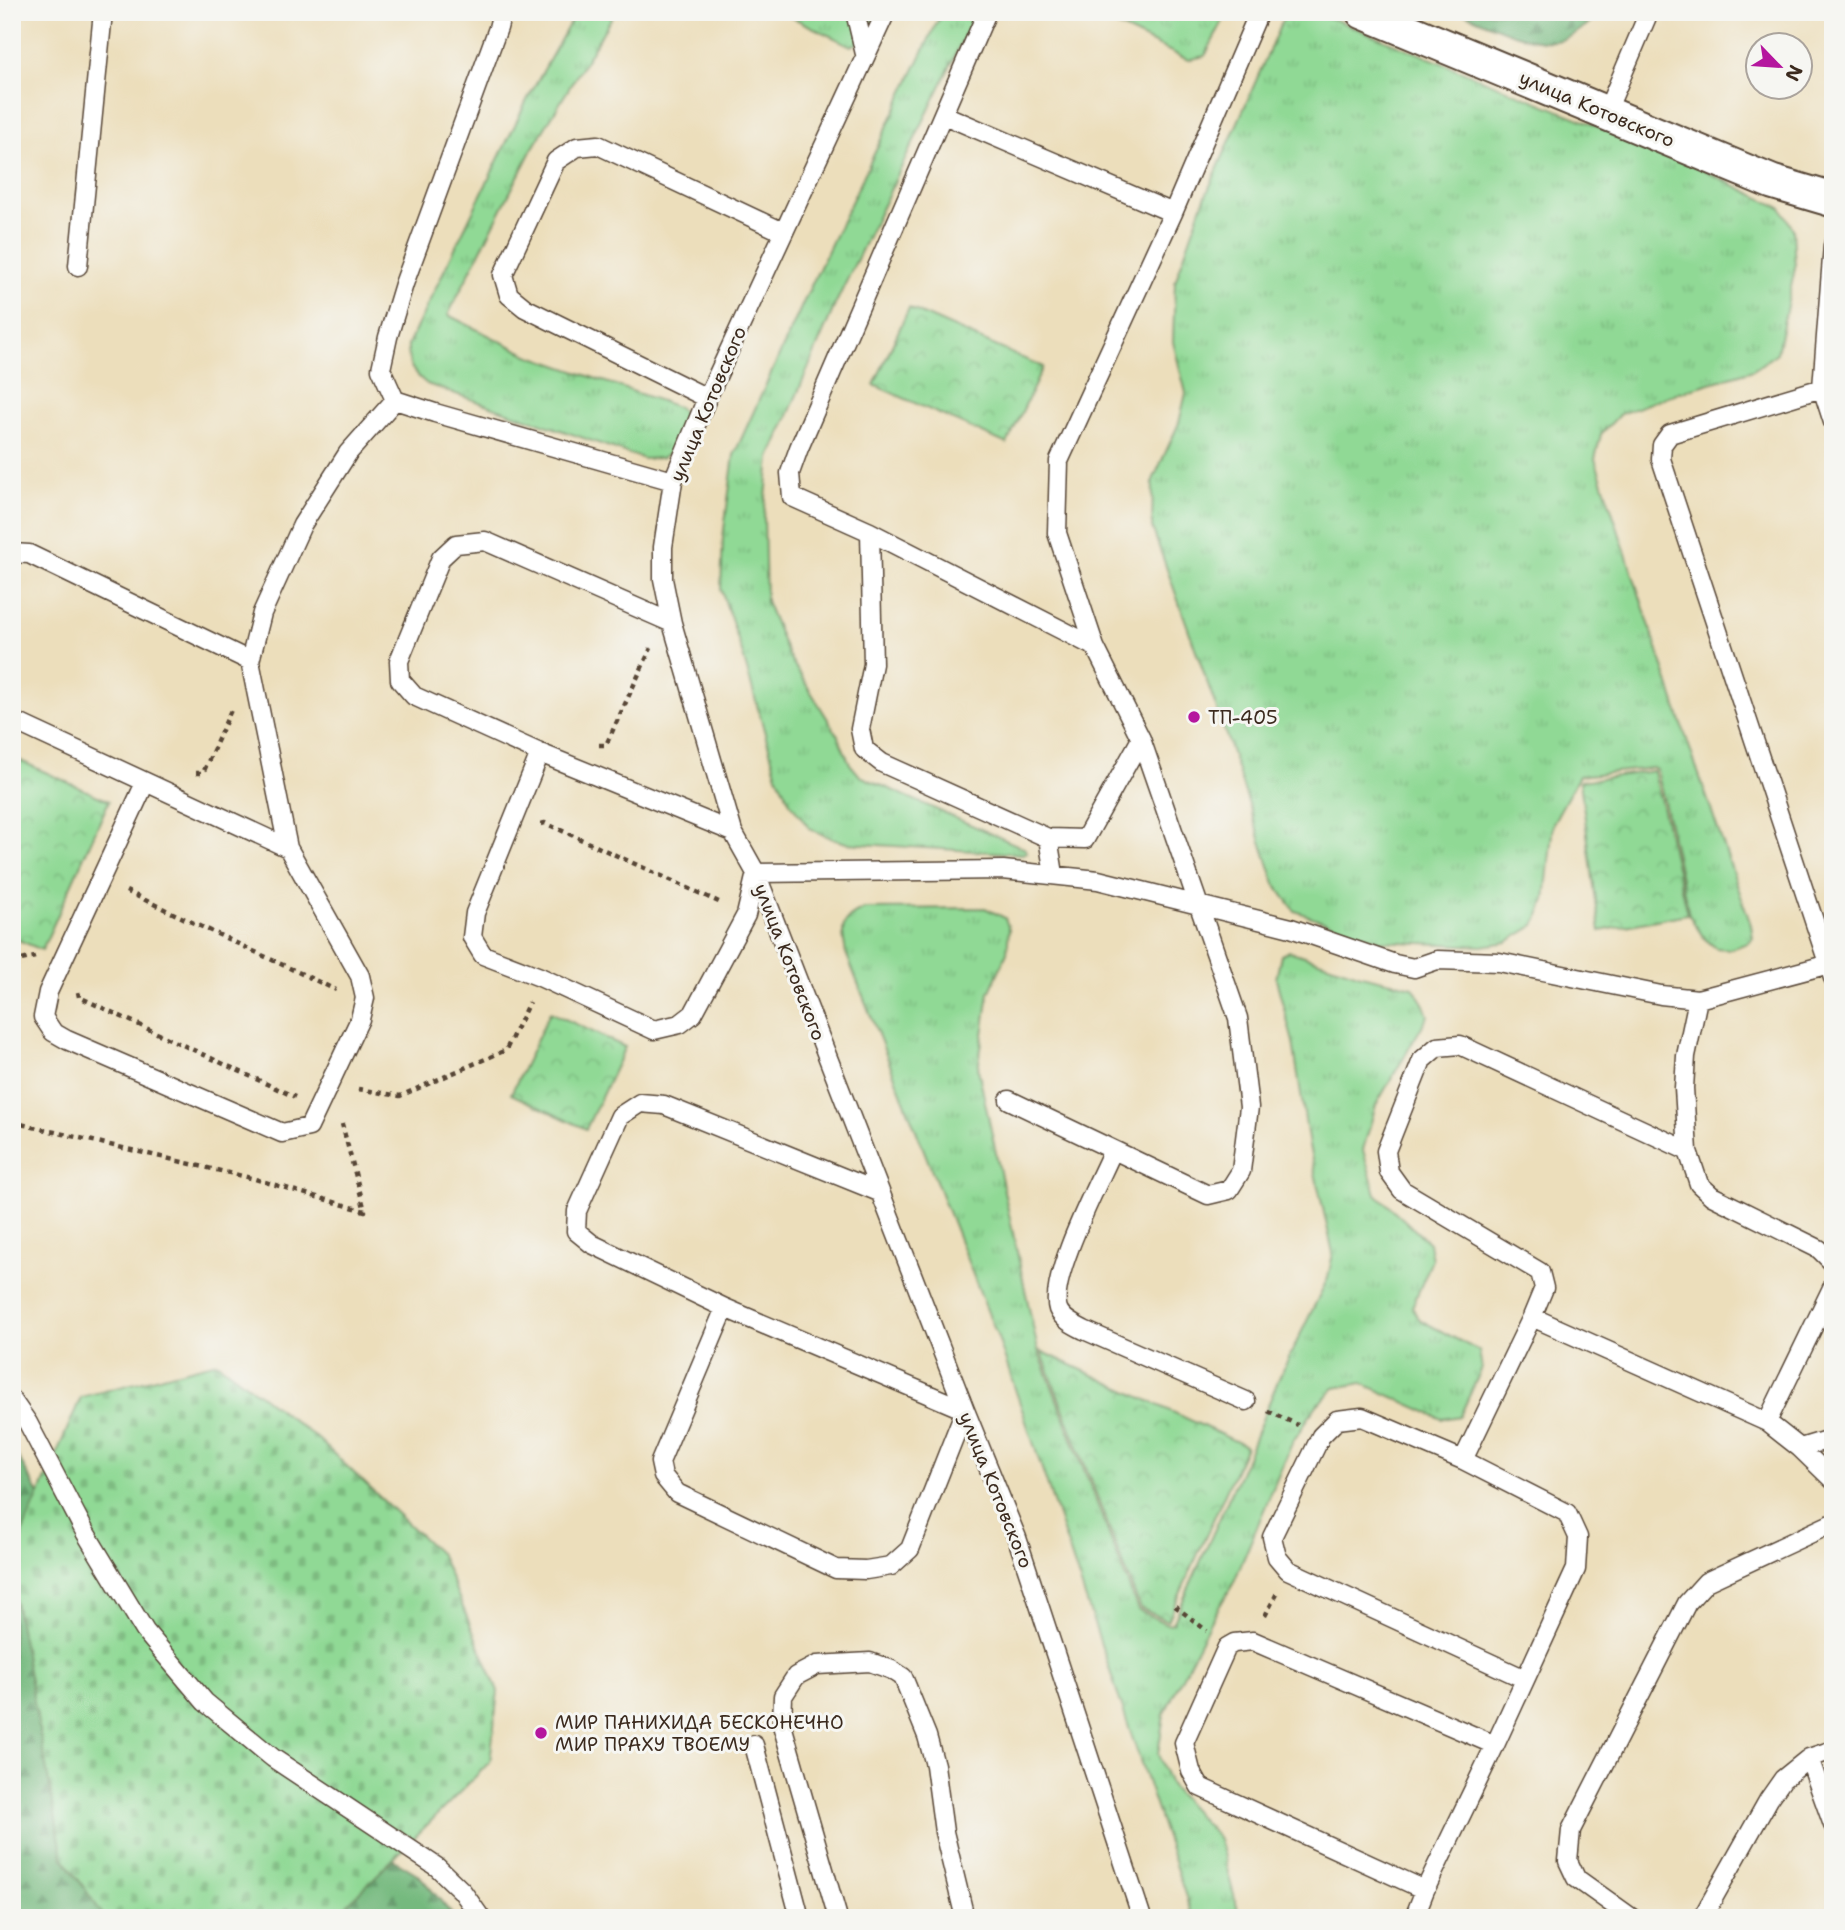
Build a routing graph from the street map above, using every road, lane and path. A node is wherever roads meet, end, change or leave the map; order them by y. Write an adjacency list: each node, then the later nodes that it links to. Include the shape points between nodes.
1 (103, 12): 16 (lane)
2 (502, 12): 19 (lane, via 388,337 381,369)
3 (855, 12): 9 (lane)
4 (886, 12): 9 (lane, улица Котовского)
5 (987, 12): 11 (lane)
6 (1259, 12): 13 (lane)
7 (1363, 12): 10 (street, улица Котовского)
8 (1649, 12): 10 (lane)
9 (865, 54): 14 (lane, улица Котовского)
10 (1606, 113): 12 (street, улица Котовского, via 1772,182)
11 (944, 115): 13 (lane); 24 (lane, via 790,473 792,496)
12 (1833, 200)
13 (1173, 213): 27 (lane, via 1059,461 1057,533)
14 (783, 232): 18 (lane, улица Котовского); 18 (lane, via 598,145 577,148 556,161 503,275 509,295 525,308)
15 (1833, 246): 17 (lane)
16 (78, 266)
17 (1822, 388): 20 (lane); 45 (lane, via 1670,434 1662,445 1661,459)
18 (707, 398): 23 (lane, улица Котовского)
19 (395, 400): 23 (lane); 28 (lane, via 348,453 302,525 262,614)
20 (1833, 422)
21 (1824, 438): 22 (path)
22 (1833, 464)
23 (673, 481): 26 (lane, улица Котовского, via 663,547)
24 (870, 531): 27 (lane); 38 (lane, via 873,664 860,729 864,749 882,763)
25 (12, 553): 28 (lane, via 29,554)
26 (668, 621): 32 (path, via 606,745); 33 (lane, via 485,541 456,544 441,558 399,661 400,680 414,696); 37 (lane, улица Котовского)
27 (1095, 647): 31 (lane)
28 (250, 661): 39 (lane)
29 (235, 700): 34 (path, via 203,772)
30 (12, 720): 35 (lane)
31 (1141, 739): 38 (lane, via 1085,839); 43 (lane)
32 (590, 745)
33 (541, 753): 37 (lane); 46 (lane, via 475,913 472,937 483,955)
34 (189, 774)
35 (145, 783): 39 (lane); 50 (lane, via 48,992 43,1017 53,1032 67,1040 282,1133 309,1127)
36 (537, 826): 44 (path, via 545,823 723,903)
37 (733, 832): 40 (lane, улица Котовского)
38 (1048, 838): 41 (lane)
39 (288, 848): 48 (lane, via 360,976)
40 (756, 873): 41 (lane, via 1003,870); 46 (lane, via 746,915 693,1014 680,1024 654,1030); 56 (lane, улица Котовского)
41 (1054, 874): 43 (lane)
42 (120, 894): 48 (path, via 128,890 356,999)
43 (1200, 904): 49 (lane, via 1413,968 1437,960 1499,962); 54 (lane, via 1238,1018 1249,1107 1241,1171 1229,1189 1208,1195)
44 (718, 915)
45 (1831, 968): 49 (lane)
46 (540, 977): 50 (path, via 506,1050 400,1096)
47 (74, 982): 51 (path, via 79,997 295,1097)
48 (365, 998): 50 (lane)
49 (1698, 999): 55 (lane, via 1686,1056)
50 (331, 1084): 53 (path, via 365,1211)
51 (304, 1095)
52 (1009, 1100): 54 (lane)
53 (12, 1122)
54 (1113, 1150): 62 (lane, via 1061,1270 1055,1297 1059,1313 1071,1324)
55 (1688, 1151): 57 (lane, via 1699,1184 1712,1196 1819,1249); 60 (lane, via 1460,1045 1437,1047 1422,1060 1386,1151 1389,1172 1402,1190 1540,1272 1544,1288)
56 (879, 1192): 59 (lane, via 664,1105 640,1103 620,1116 577,1211 576,1231 592,1244); 63 (lane, улица Котовского)
57 (1833, 1264)
58 (1833, 1286): 64 (lane)
59 (725, 1308): 63 (lane); 63 (lane, via 660,1462 663,1476 677,1493 836,1569 891,1566 910,1549)
60 (1532, 1317): 64 (lane); 68 (lane)
61 (12, 1400): 82 (lane, via 145,1631 205,1702 273,1758 437,1867)
62 (1246, 1401): 65 (path)
63 (965, 1410): 86 (lane, улица Котовского, via 1017,1538)
64 (1767, 1422): 67 (lane)
65 (1321, 1436): 68 (lane, via 1338,1420 1362,1417); 71 (lane, via 1272,1537 1277,1557)
66 (1833, 1437): 67 (lane)
67 (1800, 1448): 69 (lane)
68 (1463, 1460): 75 (lane, via 1567,1513 1578,1536 1576,1569)
69 (1833, 1480)
70 (1833, 1523): 88 (lane, via 1706,1582 1687,1603 1572,1830 1568,1861 1576,1878)
71 (1288, 1570): 73 (path); 75 (lane)
72 (1175, 1606): 74 (path)
73 (1253, 1641): 74 (lane); 77 (lane)
74 (1227, 1647): 81 (lane, via 1184,1743 1200,1787)
75 (1525, 1679): 77 (lane)
76 (754, 1745): 83 (lane)
77 (1495, 1745): 81 (lane)
78 (1833, 1750): 79 (lane)
79 (1808, 1758): 80 (lane); 89 (lane, via 1783,1779 1769,1799)
80 (1833, 1825)
81 (1425, 1890): 87 (lane)
82 (481, 1918)
83 (800, 1918)
84 (838, 1918): 85 (lane, via 782,1725 783,1696 796,1676 817,1665 870,1662 903,1677 927,1736)
85 (965, 1918)
86 (1142, 1918)
87 (1414, 1918)
88 (1632, 1918)
89 (1702, 1918)

